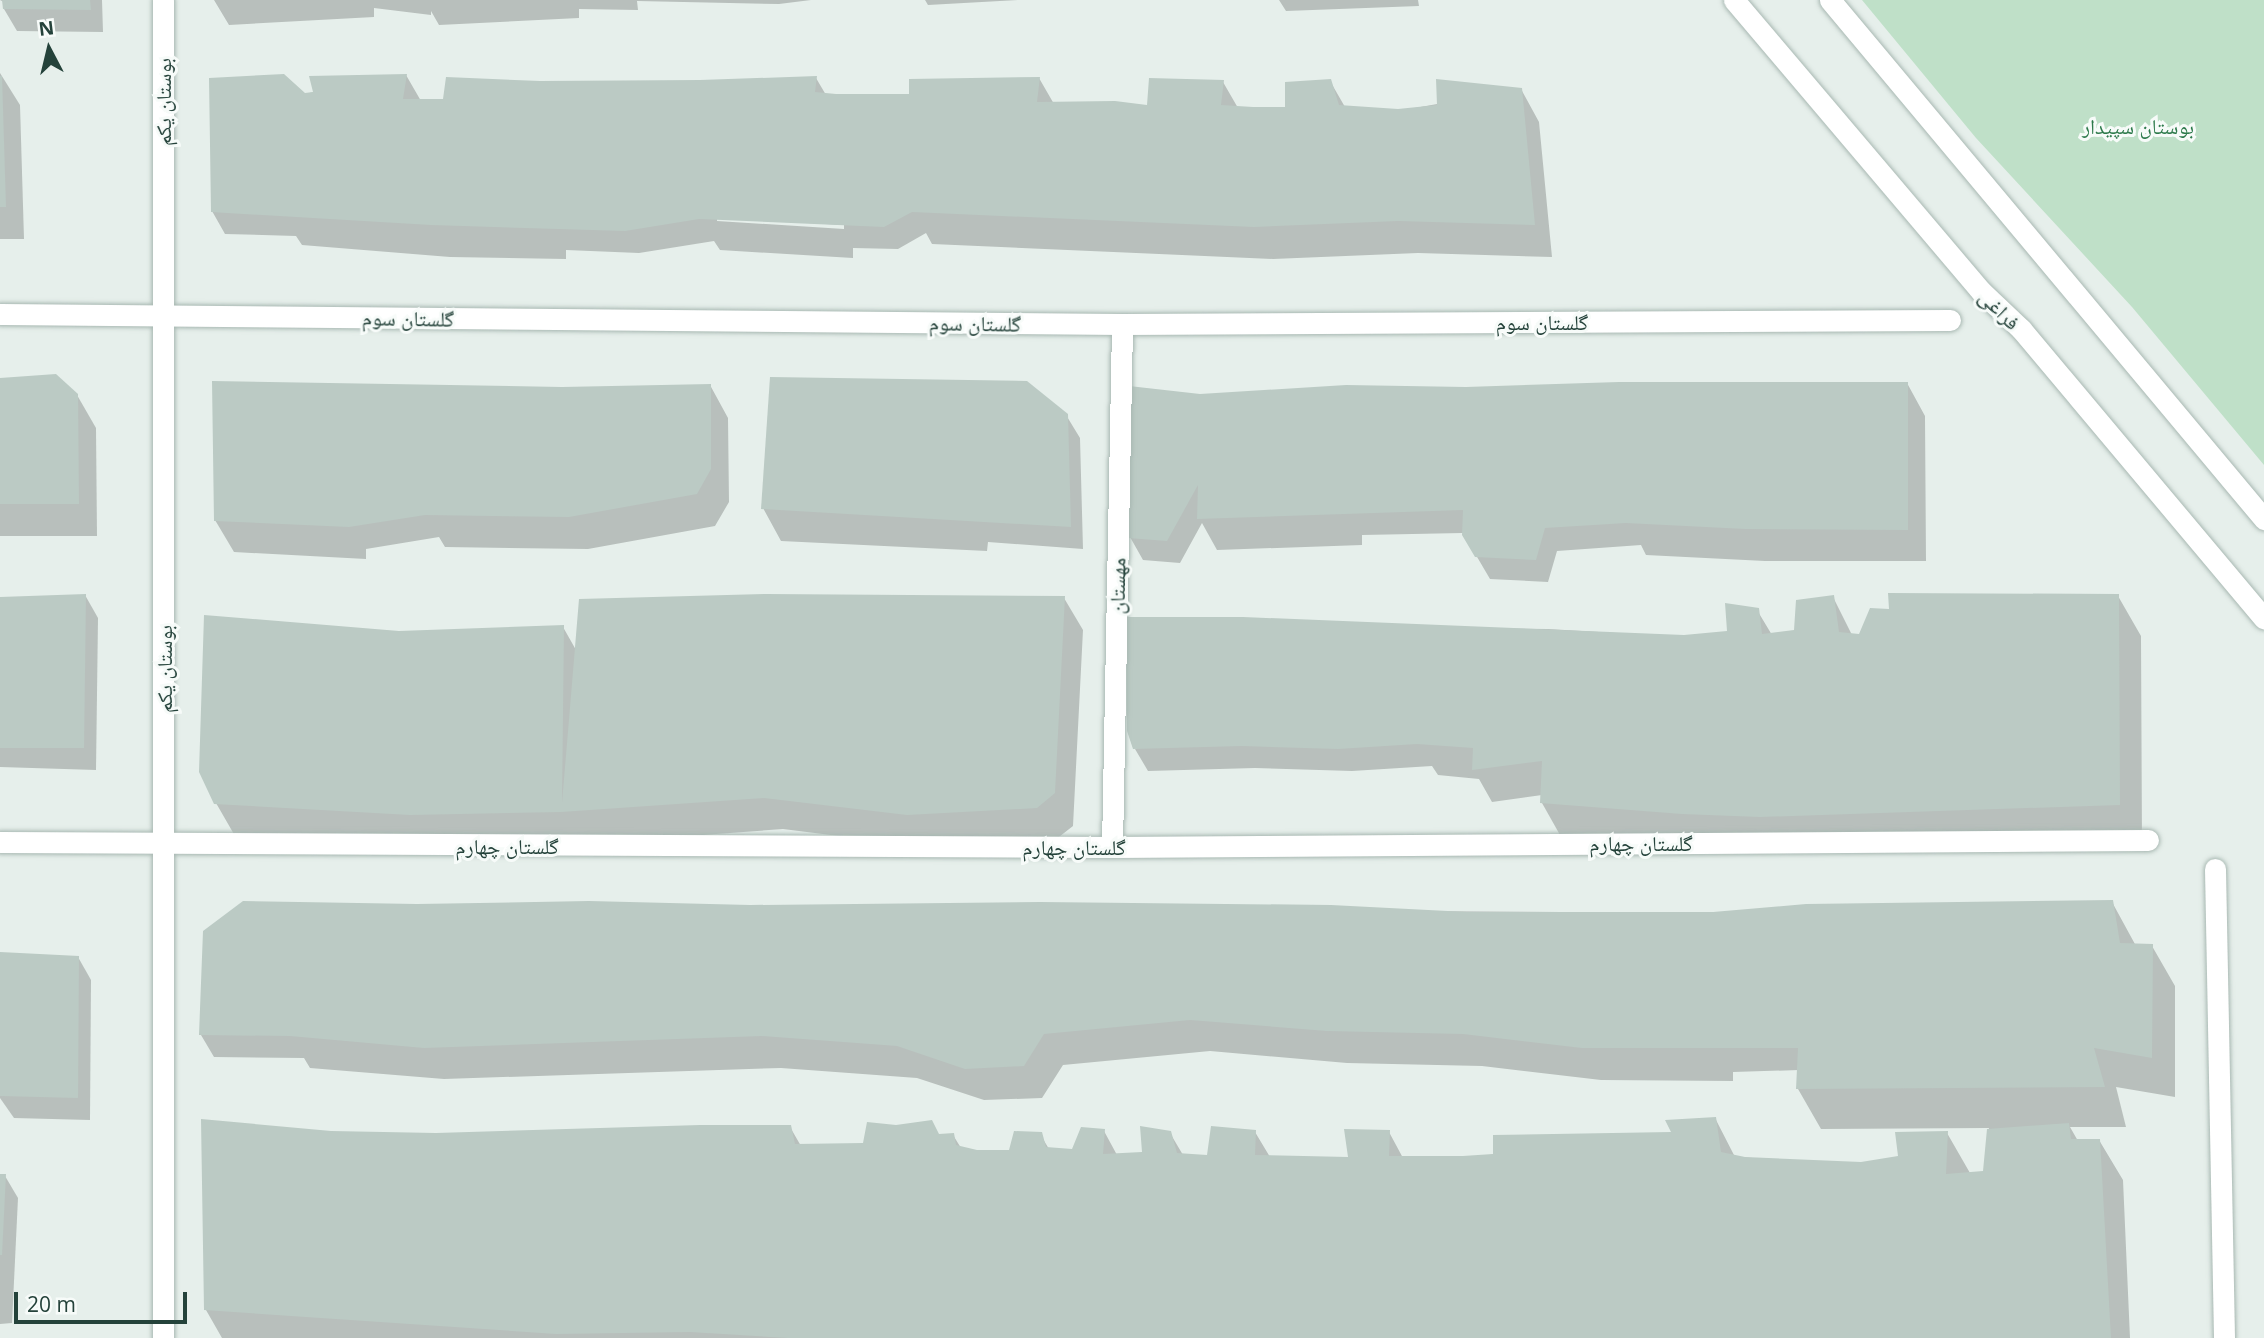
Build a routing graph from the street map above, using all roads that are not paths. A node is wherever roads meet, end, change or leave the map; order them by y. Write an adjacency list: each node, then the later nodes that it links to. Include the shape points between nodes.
1 (163, 0): 5 (street, بوستان یکم)
2 (1734, 0): 9 (street, فراغی, via 1982,292 2021,329)
3 (1830, 0): 8 (street)
4 (0, 314): 5 (street, گلستان سوم)
5 (163, 316): 7 (street, گلستان سوم); 12 (street, بوستان یکم)
6 (1950, 320): 7 (street, گلستان سوم)
7 (1122, 324): 13 (street, مهستان)
8 (2264, 519)
9 (2264, 619)
10 (2148, 840): 13 (street, گلستان چهارم)
11 (0, 842): 12 (street, گلستان چهارم)
12 (164, 845): 13 (street, گلستان چهارم); 15 (street, بوستان یکم)
13 (1112, 847)
14 (2215, 869): 16 (street)
15 (163, 1338)
16 (2224, 1338)

